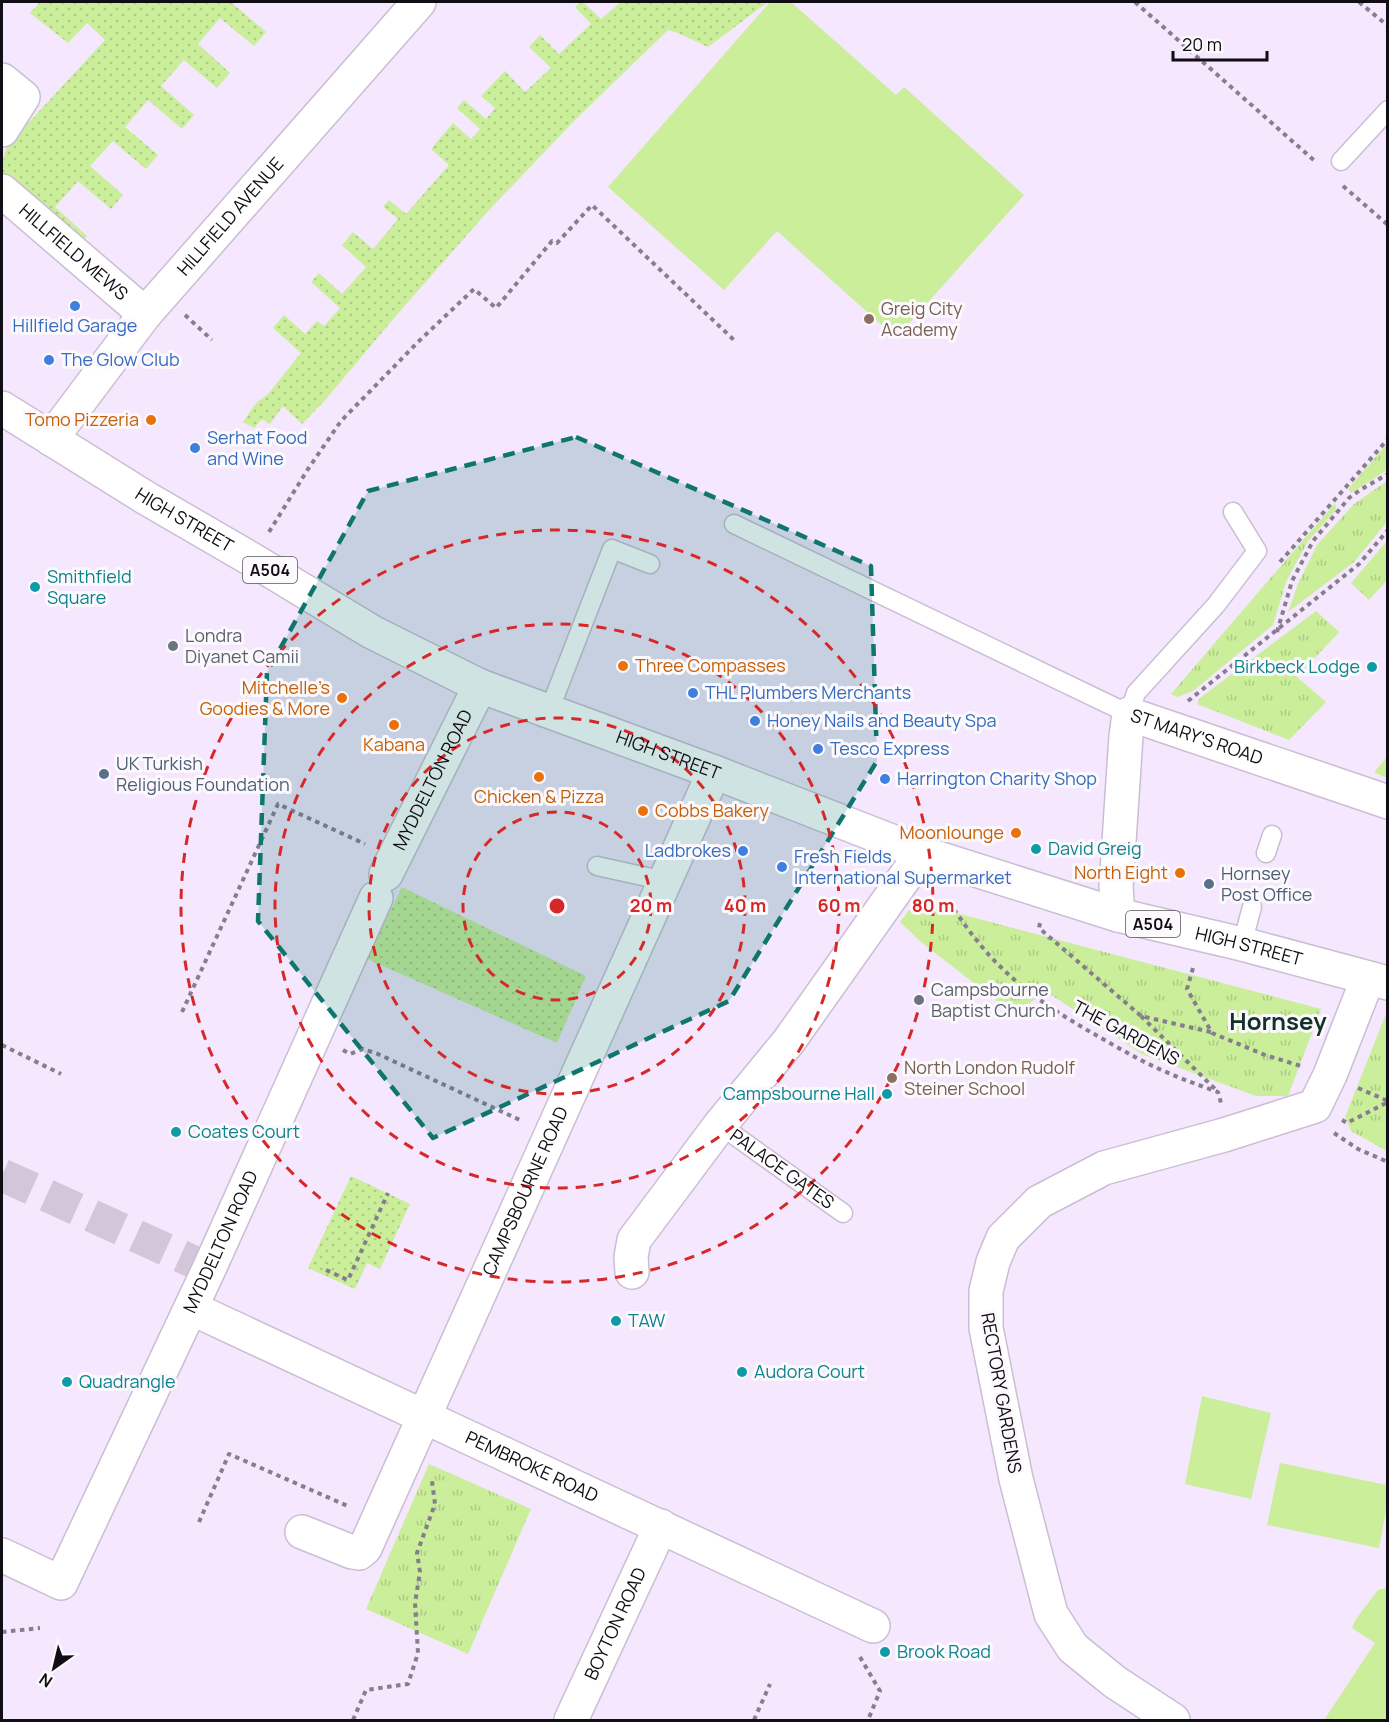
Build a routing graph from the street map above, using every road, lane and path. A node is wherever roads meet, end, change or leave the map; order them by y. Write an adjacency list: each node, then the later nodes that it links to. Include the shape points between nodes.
1 (1135, 2): 9 (path)
2 (1359, 2): 4 (path)
3 (404, 7): 13 (street, HILLFIELD AVENUE)
4 (1388, 26)
5 (2, 80): 7 (street, via 23,98)
6 (1388, 110): 8 (lane)
7 (2, 130)
8 (1341, 161)
9 (1322, 168)
10 (1338, 182): 12 (path)
11 (2, 191): 13 (street, HILLFIELD MEWS)
12 (1388, 225)
13 (145, 314): 15 (street, HILLFIELD AVENUE)
14 (735, 341): 22 (path, via 592,205 557,243 552,241 496,308 474,289 418,341 341,422)
15 (20, 423): 25 (street, HIGH STREET / A504, via 372,632)
16 (1388, 474): 18 (path)
17 (1341, 492): 18 (path)
18 (1349, 498): 24 (path, via 1313,541 1292,581)
19 (1233, 512): 28 (lane, via 1257,550 1216,605 1136,693)
20 (734, 524): 28 (lane)
21 (1388, 530): 24 (path, via 1359,564)
22 (267, 534)
23 (650, 564): 27 (lane, via 612,549)
24 (1277, 632): 26 (path)
25 (480, 686): 27 (street, HIGH STREET / A504); 35 (street, MYDDELTON ROAD)
26 (1184, 704)
27 (549, 711): 29 (street, HIGH STREET / A504)
28 (1129, 714): 30 (street, ST MARY'S ROAD); 40 (street, ST MARY'S ROAD, via 1116,887)
29 (714, 772): 32 (street, HIGH STREET / A504); 36 (street, CAMPSBOURNE ROAD)
30 (1388, 802)
31 (1272, 835): 33 (lane)
32 (922, 854): 37 (street, HIGH STREET / A504); 54 (street, via 789,1041)
33 (1266, 854)
34 (597, 866): 36 (lane)
35 (385, 877): 44 (path, via 278,804); 62 (street, MYDDELTON ROAD)
36 (665, 880): 55 (street, CAMPSBOURNE ROAD)
37 (1050, 894): 40 (street, HIGH STREET / A504); 45 (path, via 1039,928)
38 (950, 902): 51 (path, THE GARDENS, via 991,958 1043,1002 1133,1057)
39 (1252, 907): 41 (lane)
40 (1118, 915): 41 (street, HIGH STREET / A504)
41 (1242, 944): 43 (street, HIGH STREET / A504)
42 (1193, 968): 46 (path, via 1186,989)
43 (1378, 980): 50 (street)
44 (182, 1012)
45 (1140, 1016): 46 (path); 51 (path)
46 (1212, 1033): 50 (path)
47 (2, 1045): 49 (path)
48 (378, 1054): 55 (path)
49 (61, 1074)
50 (1330, 1075): 53 (street)
51 (1218, 1092): 56 (path)
52 (1388, 1102): 53 (path, via 1347,1123)
53 (1308, 1108): 56 (street, RECTORY GARDENS); 57 (path, via 1358,1149)
54 (720, 1125): 59 (lane, PALACE GATES); 61 (street, via 634,1240)
55 (550, 1134): 63 (street, CAMPSBOURNE ROAD)
56 (1224, 1135): 78 (street, RECTORY GARDENS, via 1104,1168 1039,1202 1003,1238 986,1291 986,1328 1013,1467 1050,1614 1073,1648 1115,1682)
57 (1388, 1162)
58 (388, 1193): 60 (path, via 348,1280)
59 (843, 1213)
60 (326, 1270)
61 (632, 1272)
62 (191, 1308): 63 (street, PEMBROKE ROAD); 69 (street, MYDDELTON ROAD, via 61,1583)
63 (424, 1418): 64 (street, CAMPSBOURNE ROAD); 67 (street, PEMBROKE ROAD)
64 (407, 1455): 65 (street, CAMPSBOURNE ROAD); 74 (path, via 429,1464 435,1504 417,1553 418,1653 408,1684 366,1690)
65 (378, 1519): 66 (path, via 228,1454); 68 (street, CAMPSBOURNE ROAD, via 359,1553)
66 (200, 1522)
67 (660, 1526): 72 (street, PEMBROKE ROAD); 75 (street, BOYTON ROAD)
68 (302, 1532)
69 (2, 1555)
70 (40, 1628): 71 (path)
71 (2, 1632)
72 (865, 1638): 77 (path, via 880,1691)
73 (770, 1684): 76 (path)
74 (352, 1720)
75 (571, 1720)
76 (754, 1720)
77 (868, 1720)
78 (1173, 1720)

